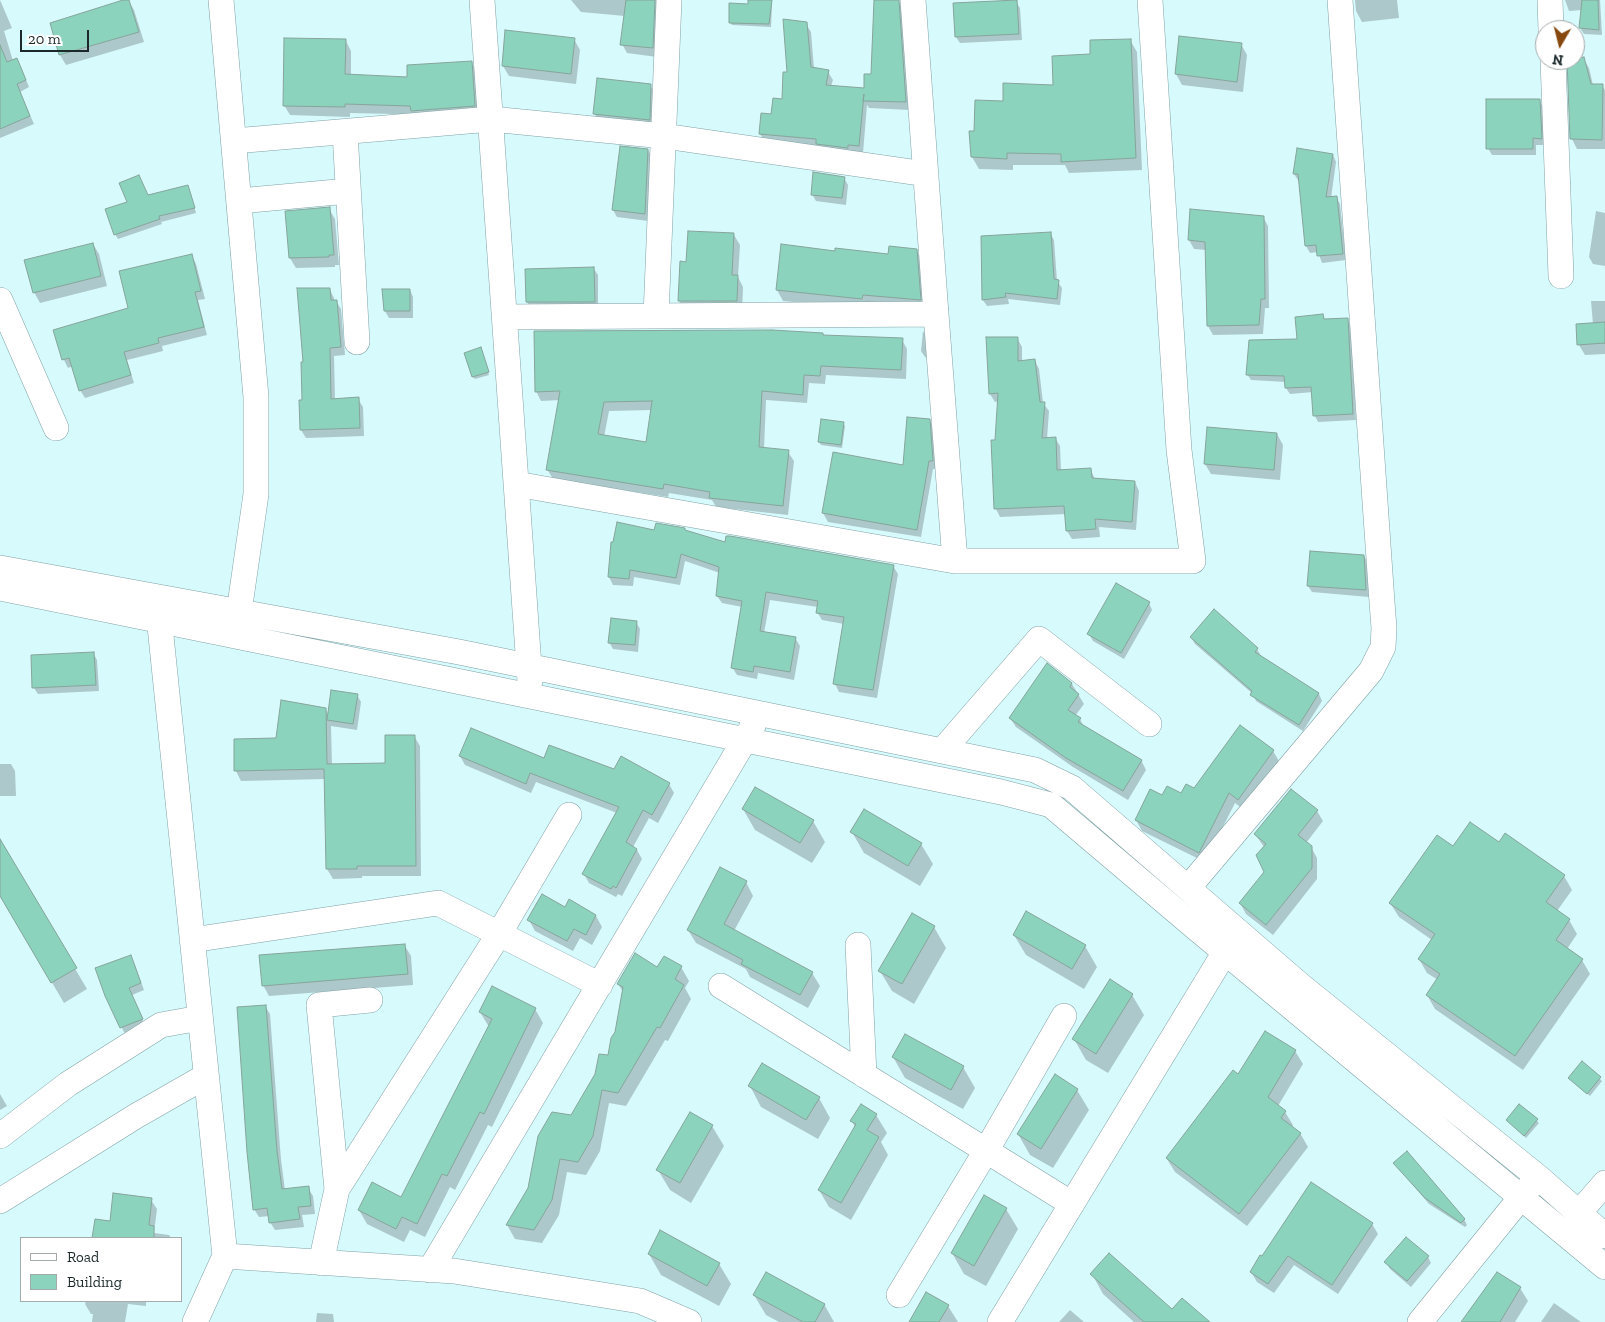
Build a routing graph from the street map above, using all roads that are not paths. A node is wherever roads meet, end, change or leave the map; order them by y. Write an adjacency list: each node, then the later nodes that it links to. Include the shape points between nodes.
1 (222, 0): 13 (street)
2 (482, 0): 10 (street)
3 (669, 0): 12 (street)
4 (913, 0): 14 (street)
5 (1150, 0): 25 (street, via 1179,450 1193,561)
6 (1340, 0): 38 (street, via 1383,646 1372,671)
7 (1550, 0): 8 (street)
8 (1551, 20)
9 (1553, 70): 17 (street)
10 (491, 119): 11 (street); 12 (street); 21 (street)
11 (345, 132): 13 (street); 15 (street)
12 (664, 136): 14 (street); 20 (street)
13 (234, 141): 16 (street)
14 (926, 174): 19 (street)
15 (348, 191): 16 (street); 22 (street)
16 (239, 201): 29 (street, via 256,398 256,494)
17 (1561, 276)
18 (0, 300): 23 (street)
19 (936, 314): 20 (street); 25 (street)
20 (656, 316): 21 (street)
21 (505, 318): 24 (street)
22 (357, 342)
23 (56, 428)
24 (516, 484): 25 (street); 31 (street)
25 (956, 561)
26 (0, 568): 28 (street)
27 (0, 588): 30 (street)
28 (157, 597): 29 (street); 30 (street)
29 (239, 612): 31 (street)
30 (160, 621): 32 (street); 41 (street)
31 (528, 666): 32 (street); 33 (street)
32 (531, 696): 35 (street)
33 (760, 714): 35 (street); 36 (street)
34 (1149, 724): 36 (street, via 1039,639)
35 (745, 740): 43 (street, via 1051,805); 44 (street)
36 (942, 751): 38 (street, via 1035,770 1072,788)
37 (569, 815): 39 (street)
38 (1188, 888): 40 (street)
39 (500, 934): 41 (street, via 438,903); 44 (street); 55 (street)
40 (1242, 934): 43 (street); 53 (street, via 1300,985)
41 (192, 940): 48 (street)
42 (858, 945): 49 (street)
43 (1225, 952): 56 (street); 58 (street)
44 (600, 985): 64 (street)
45 (721, 986): 49 (street)
46 (370, 1000): 55 (street, via 318,1005)
47 (1064, 1016): 52 (street)
48 (200, 1018): 50 (street); 51 (street, via 161,1025 68,1084)
49 (864, 1075): 52 (street)
50 (206, 1076): 57 (street); 61 (street)
51 (0, 1136)
52 (986, 1151): 58 (street); 65 (street)
53 (1538, 1177): 56 (street); 59 (street)
54 (1605, 1183): 59 (street)
55 (337, 1189): 62 (street)
56 (1520, 1197): 63 (street); 69 (street)
57 (0, 1201)
58 (1072, 1204): 68 (street)
59 (1578, 1214): 60 (street)
60 (1605, 1236)
61 (224, 1256): 62 (street); 66 (street)
62 (321, 1262): 64 (street)
63 (1605, 1267)
64 (430, 1270): 67 (street, via 640,1301)
65 (899, 1295)
66 (195, 1322)
67 (689, 1322)
68 (1000, 1322)
69 (1420, 1322)

